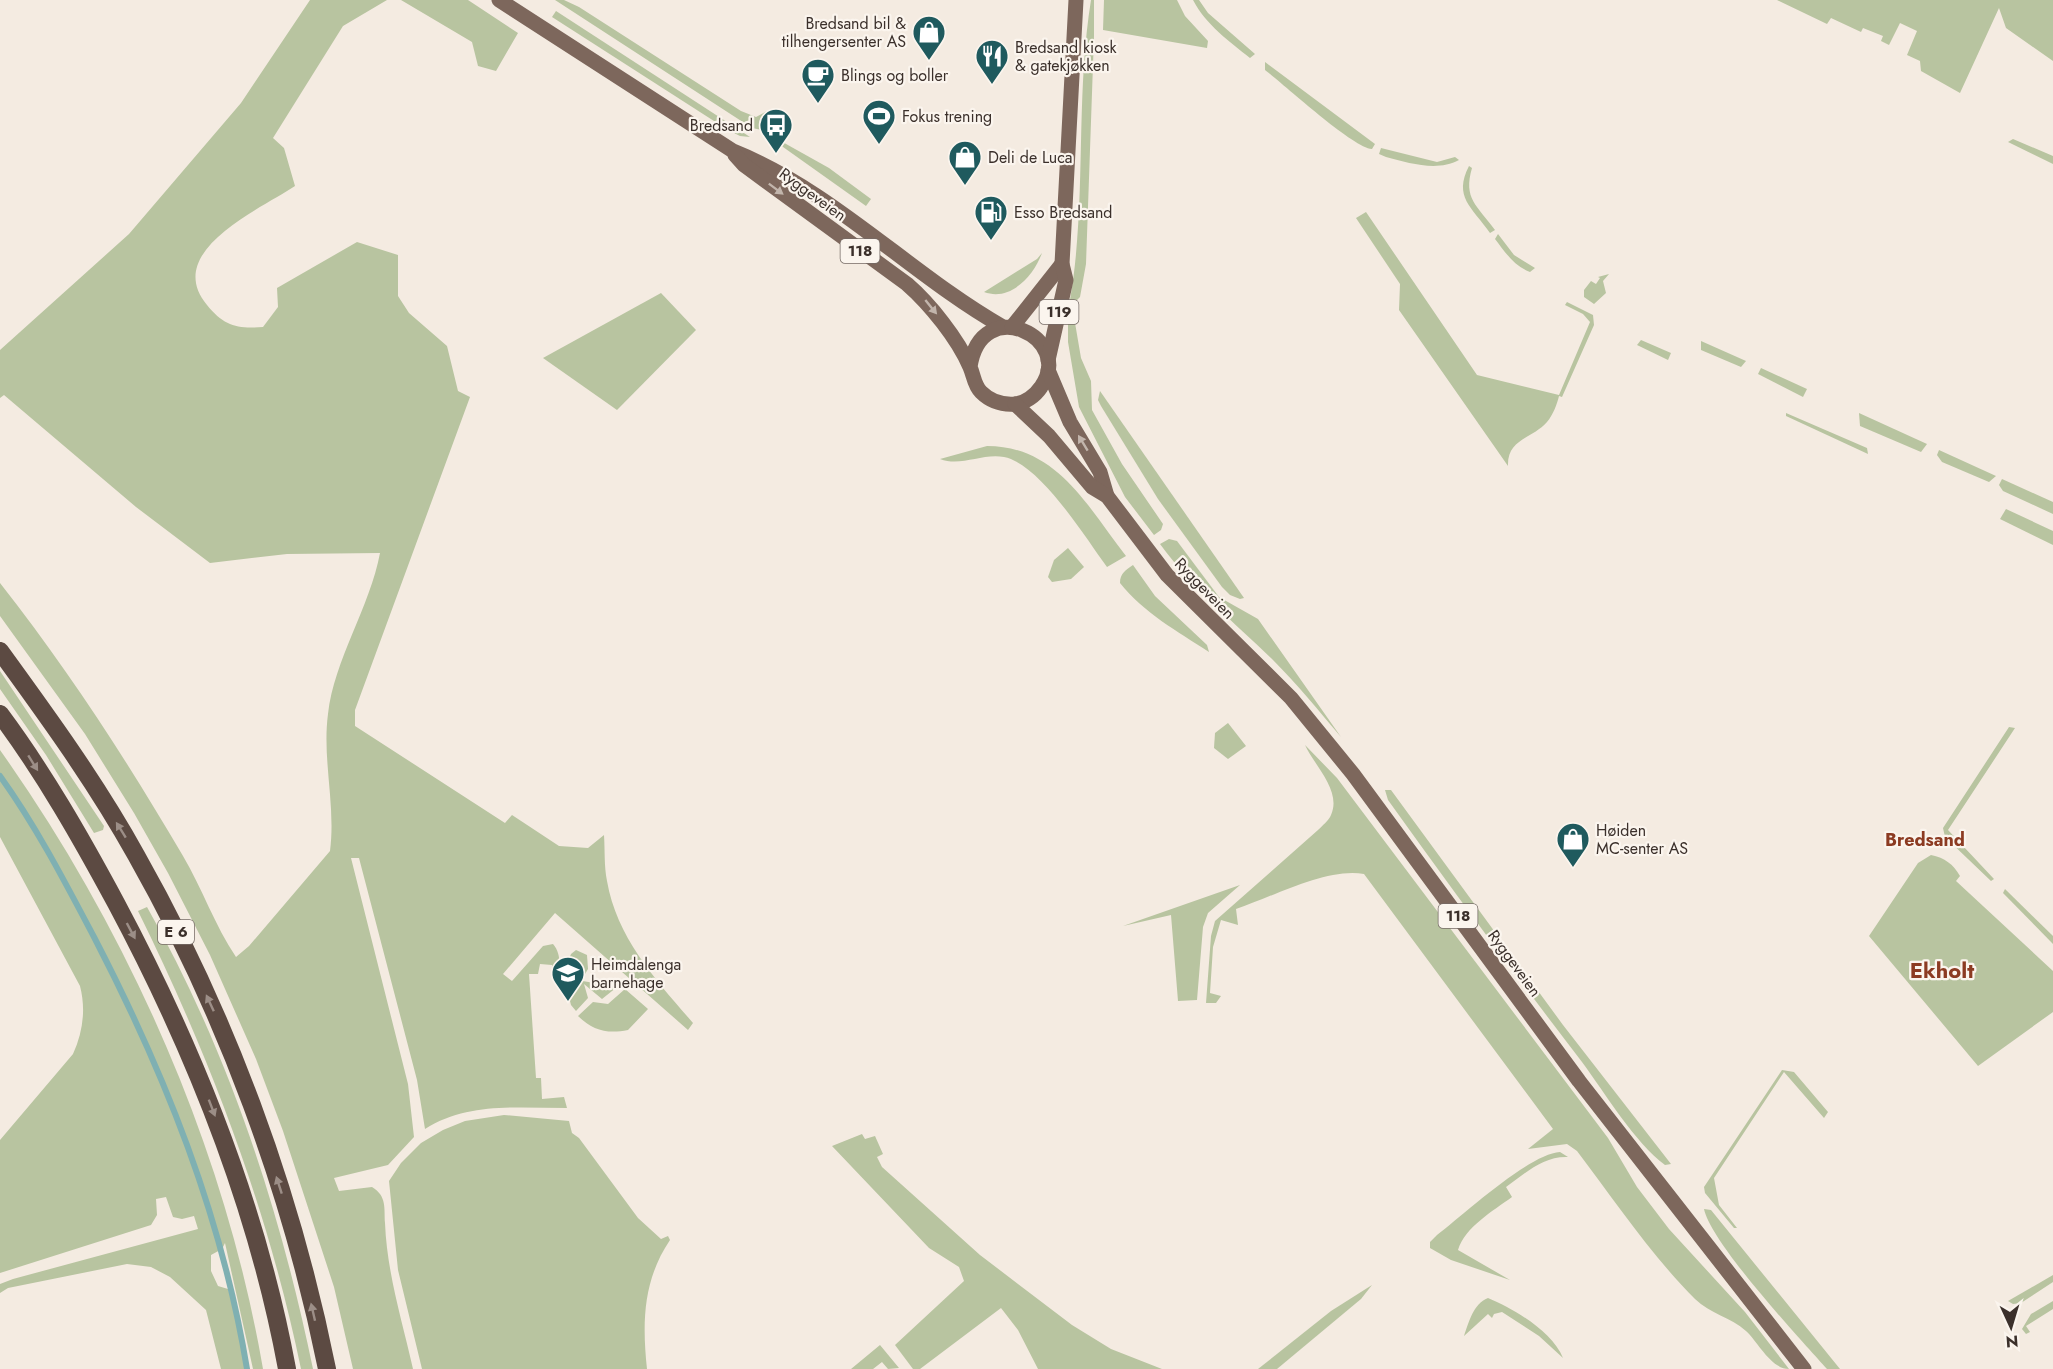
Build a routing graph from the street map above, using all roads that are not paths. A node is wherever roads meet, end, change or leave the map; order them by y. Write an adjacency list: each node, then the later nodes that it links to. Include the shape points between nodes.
1 (499, 0): 3 (main road, Ryggeveien / 118)
2 (1076, 0): 4 (main road, 119)
3 (733, 151): 5 (main road, Ryggeveien / 118, via 789,179 979,314); 7 (main road, Ryggeveien / 118, one-way to 7, via 744,165 931,305)
4 (1062, 264): 5 (main road, 119); 6 (main road, 119, via 1066,280)
5 (1007, 327): 6 (main road, 118, via 1036,337 1044,348); 7 (main road, via 989,332 979,341)
6 (1048, 365): 8 (main road, via 1037,393); 9 (main road, Ryggeveien / 118, one-way to 6, via 1100,472 1070,422)
7 (970, 368): 8 (main road, 118, via 984,394 1001,403)
8 (1015, 404): 9 (main road, Ryggeveien / 118, via 1049,436 1092,487)
9 (1107, 496): 14 (main road, Ryggeveien / 118, via 1167,575 1291,698 1353,774 1579,1081)
10 (0, 651): 13 (highway, E 6, one-way to 10, via 281,1188 216,1017 136,854 66,742)
11 (0, 714): 12 (highway, E 6, one-way to 12, via 85,845 153,973 195,1066 254,1233)
12 (287, 1369)
13 (327, 1369)
14 (1806, 1369)

